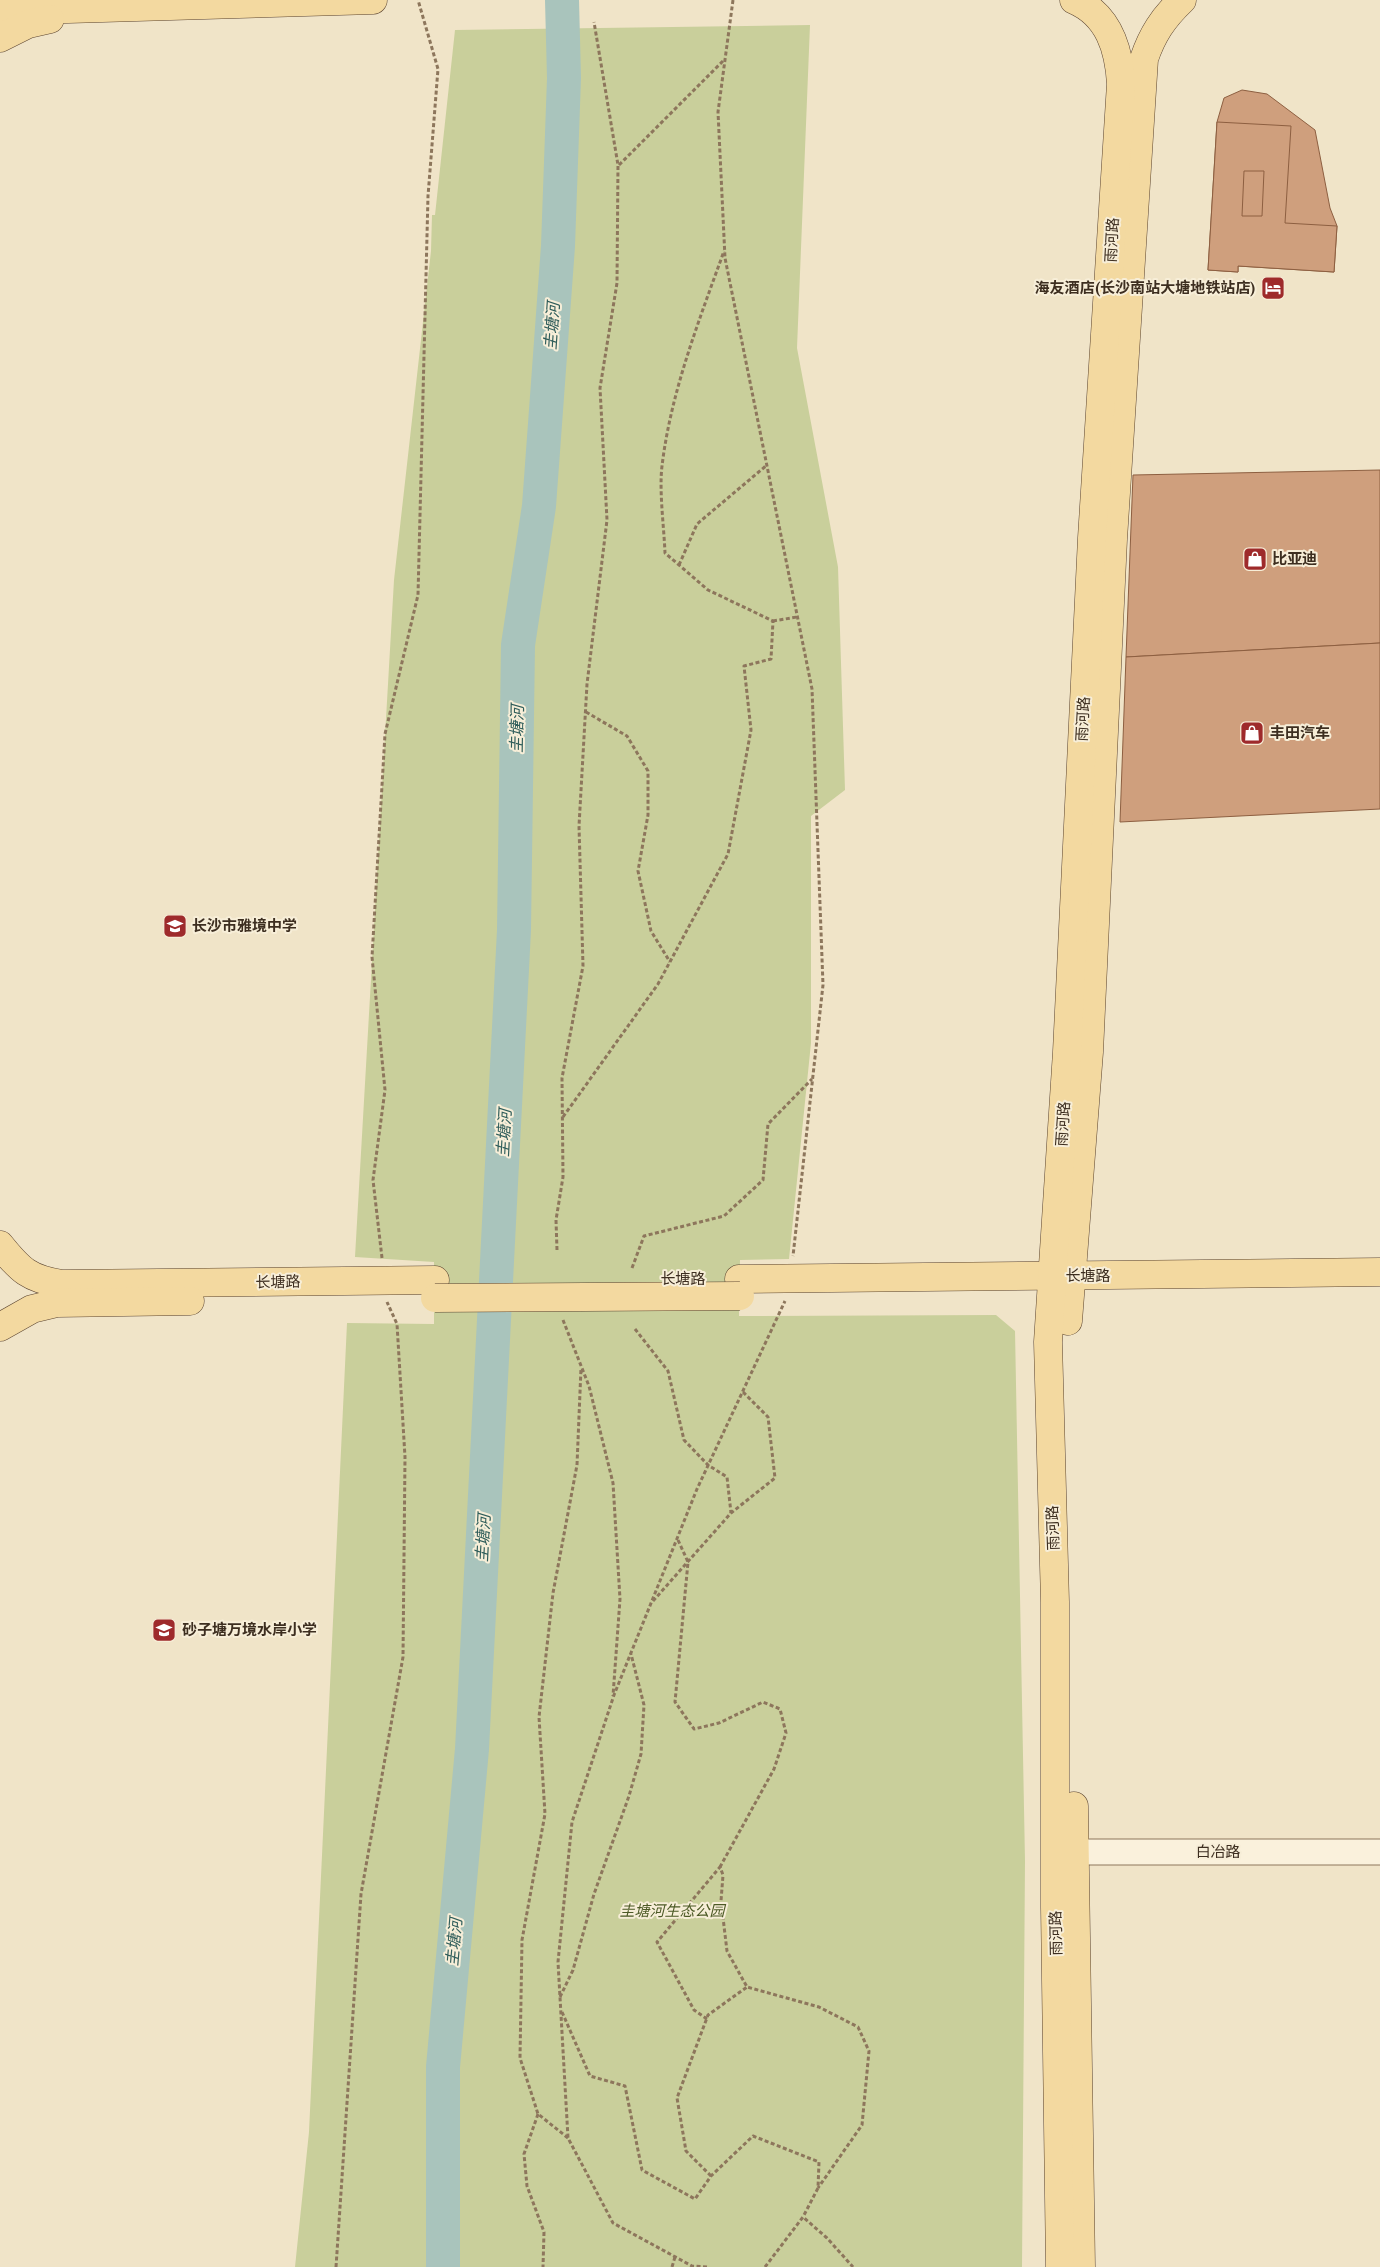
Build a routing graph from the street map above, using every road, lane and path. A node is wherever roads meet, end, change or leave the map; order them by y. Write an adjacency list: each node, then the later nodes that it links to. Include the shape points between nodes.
1 (373, 0): 6 (main road)
2 (418, 0): 27 (path, via 438,69 428,196 418,595 385,734 372,957 385,1090 373,1180)
3 (733, 0): 10 (path)
4 (1074, 0): 25 (main road, 雨河路, via 1097,16 1112,36 1120,58 1121,84 1092,538 1067,1052)
5 (1182, 0): 25 (main road, 雨河路, via 1165,16 1151,38 1144,59 1113,539 1088,1052)
6 (107, 8): 7 (main road); 9 (main road, via 28,24)
7 (0, 11)
8 (594, 22): 11 (path)
9 (0, 38)
10 (725, 60): 11 (path); 12 (path, via 718,112)
11 (618, 165): 17 (path, via 618,283 600,388 607,520)
12 (725, 249): 13 (path); 14 (path, via 672,404 662,468 665,553)
13 (767, 465): 14 (path, via 697,524); 15 (path)
14 (679, 565): 16 (path, via 708,590)
15 (797, 617): 16 (path); 19 (path, via 812,689 823,985)
16 (773, 621): 18 (path, via 771,659 744,666 751,730 728,854)
17 (586, 712): 18 (path, via 626,736 648,771 648,815 638,871 651,931); 20 (path, via 579,826 583,966 562,1078)
18 (670, 962): 20 (path, via 658,984)
19 (812, 1079): 23 (path, via 768,1124 762,1180 724,1216 644,1236); 26 (path)
20 (562, 1118): 22 (path, via 563,1177 556,1220)
21 (0, 1244): 27 (main road, 长塘路, via 24,1272 62,1284)
22 (557, 1250)
23 (632, 1268)
24 (1380, 1272): 25 (main road, 长塘路)
25 (1061, 1285): 26 (main road, 长塘路); 28 (main road, 长塘路); 42 (main road, 雨河路, via 1048,1375)
26 (789, 1287): 27 (main road, 长塘路, bridge); 33 (path)
27 (385, 1290): 30 (main road, 长塘路, via 57,1303 32,1309); 55 (path, via 398,1324 405,1457 403,1657 361,1894)
28 (1380, 1291)
29 (560, 1313): 32 (path)
30 (0, 1328)
31 (634, 1329): 34 (path, via 668,1371 684,1440)
32 (581, 1368): 40 (path, via 589,1386 613,1482 620,1599); 49 (path, via 577,1466 554,1592 539,1717 545,1814 522,1940 520,2058)
33 (742, 1392): 34 (path); 35 (path, via 768,1417 775,1478)
34 (708, 1465): 35 (path, via 726,1477); 36 (path)
35 (731, 1513): 37 (path)
36 (677, 1539): 37 (path); 38 (path)
37 (688, 1562): 38 (path); 44 (path, via 676,1702 694,1728 719,1723 763,1702 780,1709 786,1733 774,1768)
38 (651, 1604): 39 (path)
39 (631, 1653): 40 (path); 46 (path, via 644,1705 641,1754 594,1894 573,1970)
40 (612, 1701): 46 (path, via 572,1822 558,1962)
41 (1380, 1843): 42 (street, 白冶路)
42 (1065, 1847): 43 (street, 白冶路); 61 (main road, 雨河路); 62 (main road, 雨河路)
43 (1380, 1852)
44 (720, 1867): 45 (path, via 726,1951); 48 (path, via 657,1942 694,2010)
45 (747, 1987): 48 (path); 52 (path, via 819,2007 858,2027 869,2051 862,2125)
46 (560, 1998): 47 (path)
47 (560, 2009): 50 (path); 51 (path, via 590,2076 625,2086 642,2170 695,2199)
48 (707, 2019): 51 (path, via 676,2098 686,2151)
49 (538, 2114): 50 (path); 56 (path, via 524,2154 527,2186 544,2232)
50 (568, 2138): 54 (path, via 613,2223)
51 (711, 2176): 52 (path, via 753,2136 819,2162)
52 (818, 2188): 53 (path)
53 (803, 2217): 59 (path); 60 (path)
54 (676, 2257): 57 (path); 58 (path, via 692,2266)
55 (336, 2267)
56 (543, 2267)
57 (672, 2267)
58 (707, 2267)
59 (765, 2267)
60 (853, 2267)
61 (1060, 2267)
62 (1081, 2267)

